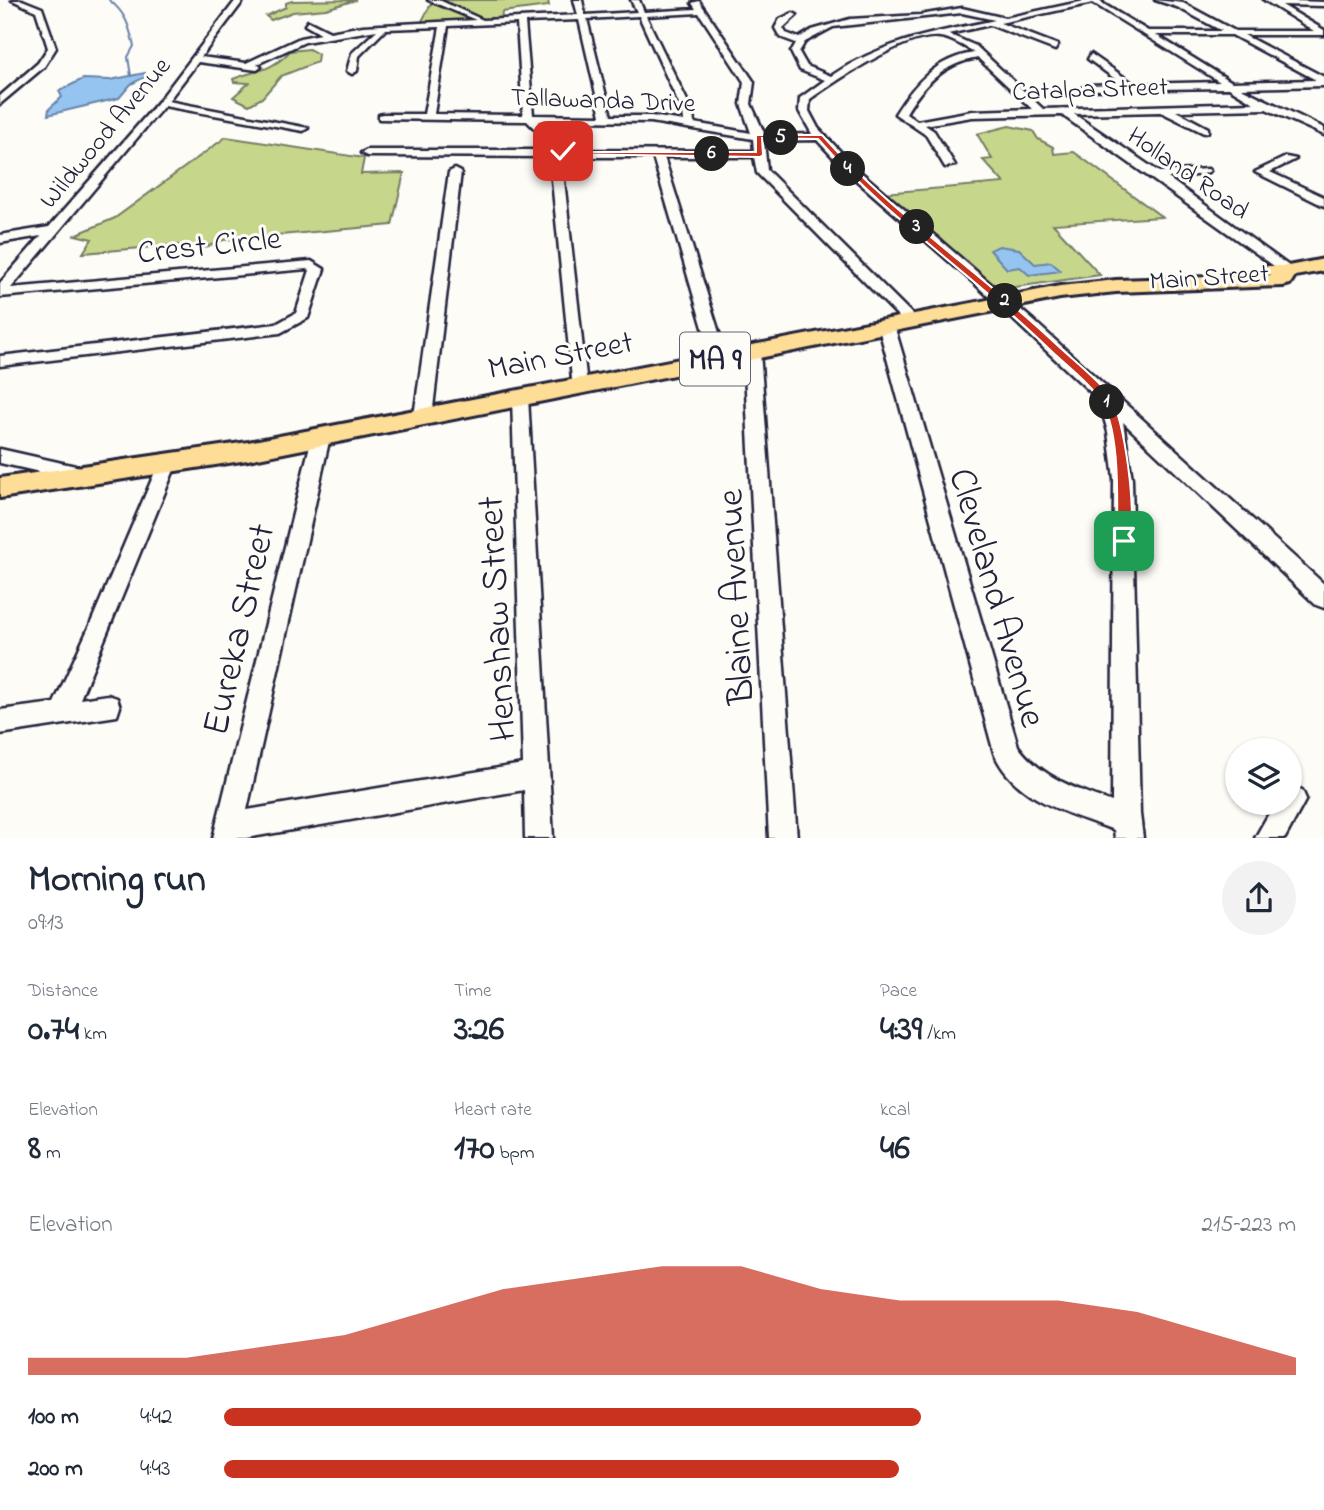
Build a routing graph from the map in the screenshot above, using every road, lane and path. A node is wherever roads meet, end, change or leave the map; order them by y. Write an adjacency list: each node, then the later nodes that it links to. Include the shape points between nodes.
1 (16, 0): 43 (street, via 39,10 52,48 41,65)
2 (240, 0): 34 (street, Wildwood Avenue)
3 (432, 0): 18 (street)
4 (578, 0): 15 (street)
5 (635, 0): 13 (street)
6 (694, 0): 12 (street)
7 (1099, 0): 9 (street)
8 (1159, 0): 25 (street, via 1180,5)
9 (1094, 1): 16 (street); 26 (street)
10 (1270, 2): 11 (street); 21 (street)
11 (1324, 5)
12 (703, 11): 13 (street); 59 (street, via 749,82 746,104)
13 (643, 14): 15 (street); 54 (street, via 688,113)
14 (793, 15): 30 (street, via 779,28 783,35)
15 (582, 17): 17 (street); 53 (street)
16 (1004, 20): 20 (street); 30 (street, via 965,10 869,19 829,27)
17 (521, 21): 18 (street); 51 (street)
18 (491, 22): 22 (street)
19 (309, 23): 29 (street)
20 (991, 23): 28 (street); 31 (street)
21 (1308, 23): 23 (street); 27 (street)
22 (444, 24): 24 (street); 50 (street)
23 (1324, 24)
24 (384, 27): 29 (street); 37 (street, via 355,55)
25 (1229, 31): 26 (street); 27 (street); 39 (street)
26 (1145, 33): 40 (street)
27 (1324, 33)
28 (940, 34): 32 (street); 38 (street, via 906,41)
29 (328, 35): 35 (street, via 303,40)
30 (801, 42): 38 (street, via 795,52 799,64)
31 (1055, 47)
32 (980, 55): 48 (street); 55 (street, via 957,58 930,73 900,114)
33 (1091, 57): 41 (street)
34 (195, 59): 35 (street); 44 (street, Wildwood Avenue)
35 (247, 65): 36 (street)
36 (259, 67)
37 (352, 71)
38 (830, 79): 60 (street, via 803,102)
39 (1324, 82): 40 (street)
40 (1230, 85): 41 (street); 45 (street)
41 (1132, 87): 42 (street); 46 (street)
42 (1087, 88)
43 (0, 102)
44 (162, 103): 56 (street); 71 (street, Wildwood Avenue)
45 (1267, 106): 46 (street, Catalpa Street); 58 (street)
46 (1162, 108): 47 (street, Catalpa Street); 57 (street)
47 (1063, 111): 48 (street, Catalpa Street); 69 (street, Holland Road)
48 (1040, 112): 55 (street, Catalpa Street, via 963,114)
49 (383, 117): 50 (street, Tallawanda Drive)
50 (429, 117): 51 (street, Tallawanda Drive)
51 (530, 118): 52 (street, Tallawanda Drive); 62 (street)
52 (571, 118): 53 (street, Tallawanda Drive); 62 (street)
53 (607, 118): 54 (street, Tallawanda Drive)
54 (688, 123): 59 (street, Tallawanda Drive)
55 (915, 124): 66 (street, via 930,133)
56 (303, 128)
57 (1204, 130)
58 (1324, 132)
59 (758, 136): 60 (street, Tallawanda Drive); 64 (street)
60 (820, 137): 76 (street, via 848,169)
61 (367, 153): 62 (street)
62 (557, 154): 63 (street); 82 (street)
63 (658, 154): 64 (street); 80 (street)
64 (760, 155): 77 (street, via 761,171)
65 (1290, 159): 70 (street, via 1261,172)
66 (949, 165)
67 (455, 172): 85 (street)
68 (1204, 172): 69 (street)
69 (1158, 176): 74 (street, Holland Road)
70 (1324, 202)
71 (50, 232): 72 (street); 75 (street, Wildwood Avenue)
72 (0, 239)
73 (1324, 265): 74 (highway, Main Street / MA 9)
74 (1288, 272): 76 (highway, Main Street / MA 9, via 1283,280 1154,287 1132,283)
75 (0, 292): 81 (street, Crest Circle, via 299,264 313,265 317,274 303,315 280,328)
76 (1006, 302): 77 (highway, Main Street / MA 9); 84 (street)
77 (911, 321): 78 (highway, Main Street / MA 9)
78 (887, 325): 79 (highway, Main Street / MA 9); 97 (street, Cleveland Avenue, via 1007,753 1017,768 1040,785)
79 (752, 352): 80 (highway, Main Street / MA 9); 100 (street, Blaine Avenue)
80 (719, 358): 82 (highway, Main Street / MA 9)
81 (0, 361)
82 (579, 385): 83 (highway, Main Street / MA 9)
83 (520, 397): 85 (highway, Main Street / MA 9); 95 (street, Henshaw Street)
84 (1106, 398): 91 (street); 97 (street, via 1124,479)
85 (423, 416): 86 (highway, Main Street / MA 9)
86 (321, 437): 88 (highway, Main Street / MA 9); 98 (street, Eureka Street)
87 (9, 459): 89 (street); 90 (street, via 17,471)
88 (167, 465): 89 (highway, Main Street / MA 9); 93 (street)
89 (90, 477): 90 (highway, Main Street / MA 9)
90 (1, 489)
91 (1324, 598)
92 (108, 707): 93 (street)
93 (61, 714): 94 (street)
94 (0, 722)
95 (537, 775): 98 (street); 99 (street, Henshaw Street)
96 (1283, 815): 101 (street)
97 (1128, 830)
98 (229, 832)
99 (539, 838)
100 (783, 838)
101 (1269, 838)

